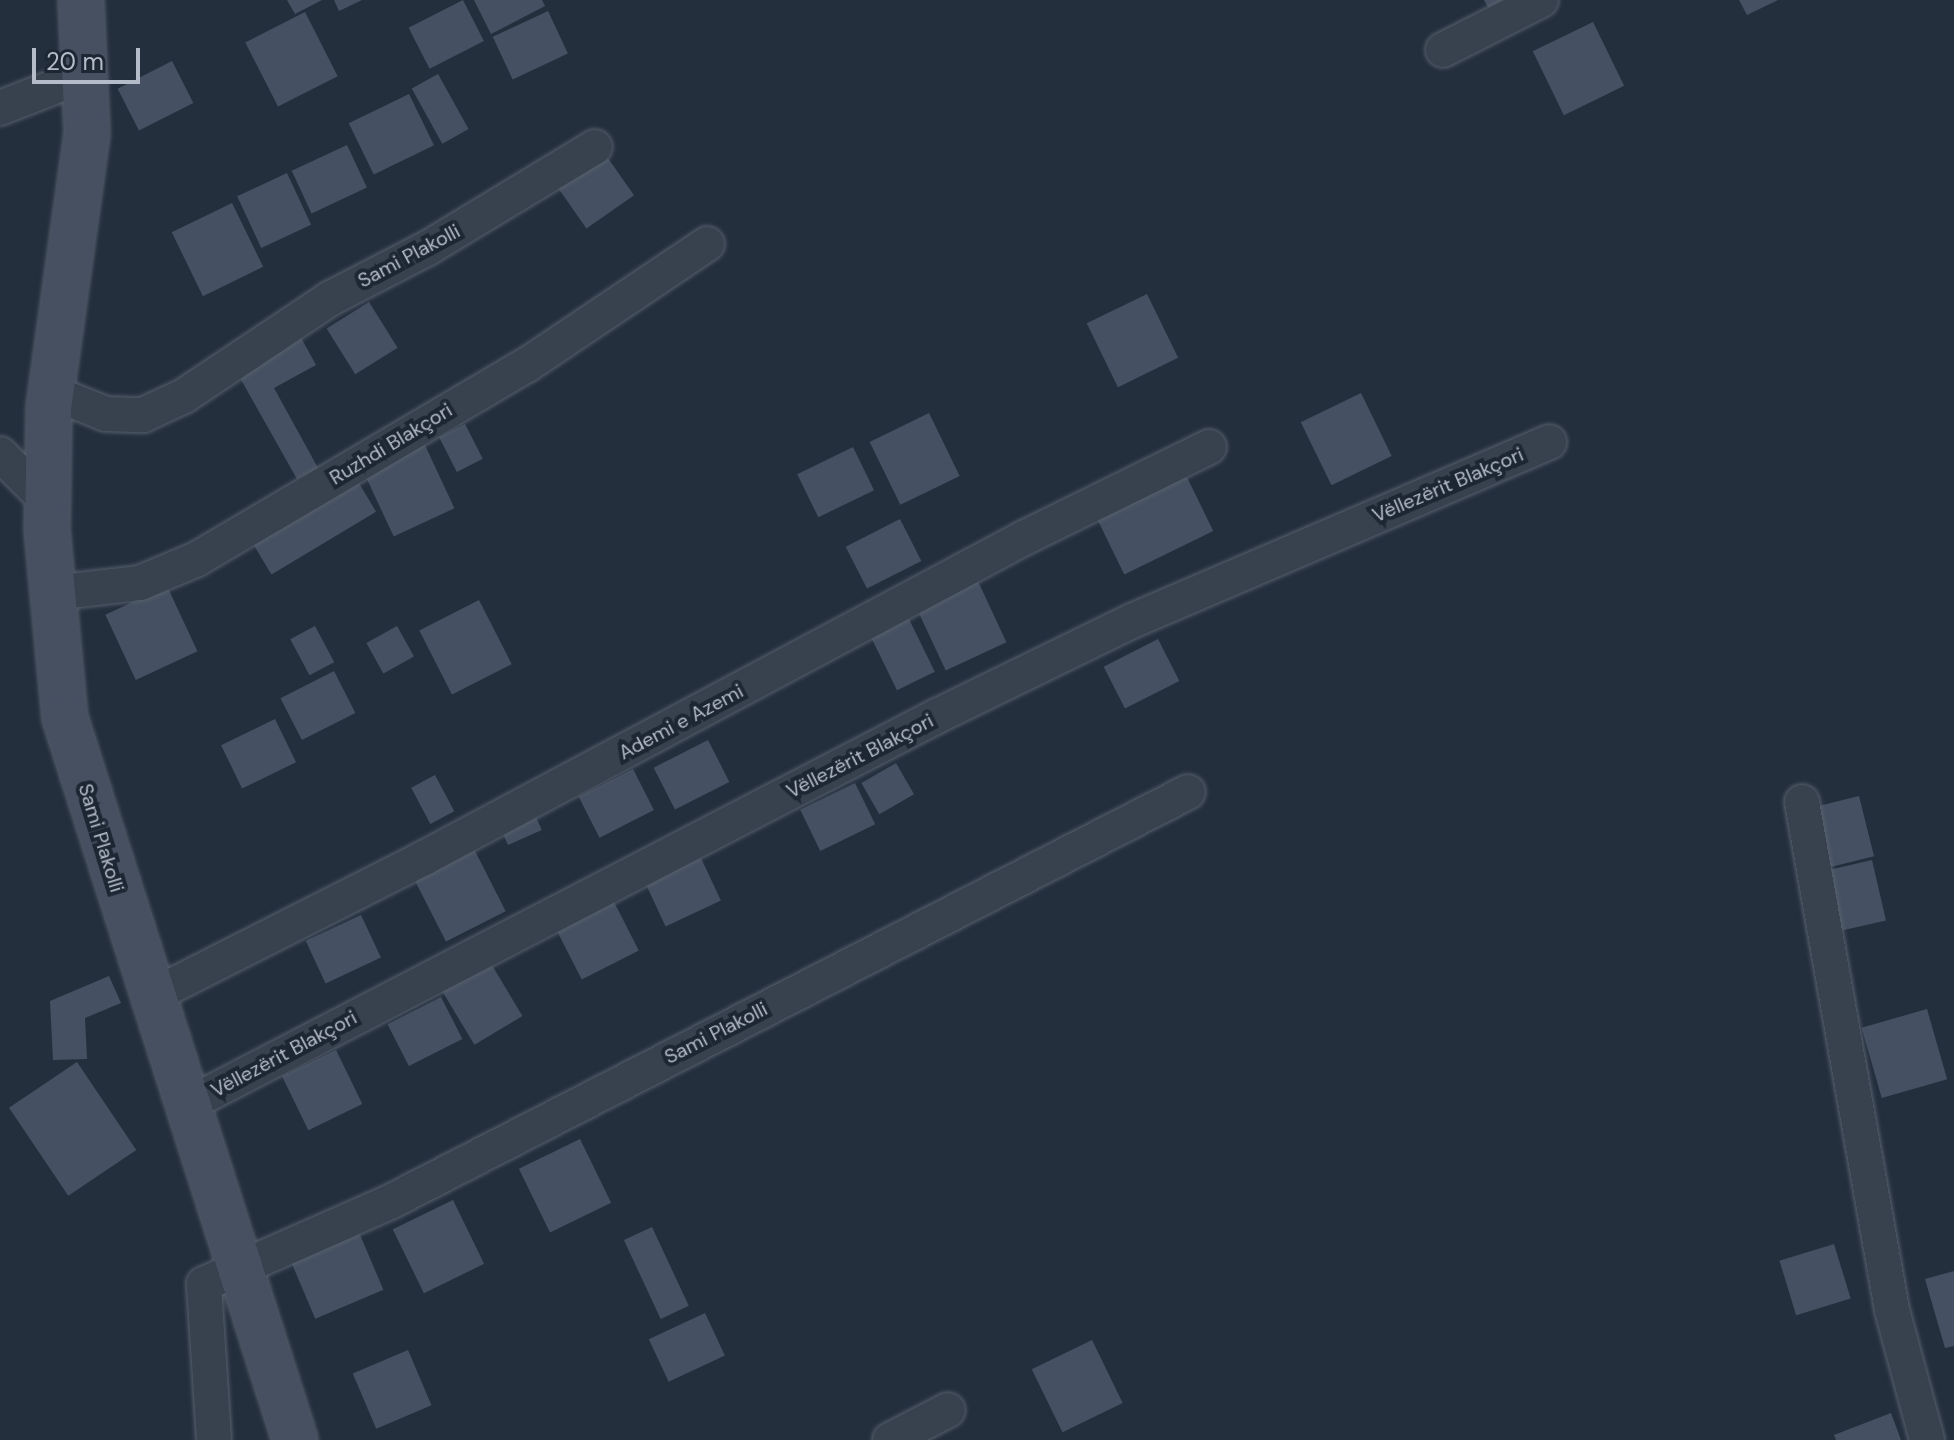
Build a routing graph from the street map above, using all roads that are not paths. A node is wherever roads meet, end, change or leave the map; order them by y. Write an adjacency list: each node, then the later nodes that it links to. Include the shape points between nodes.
1 (81, 0): 4 (street, Sami Plakolli)
2 (1541, 0): 3 (street)
3 (1443, 50)
4 (87, 74): 5 (street); 8 (street, Sami Plakolli, via 87,134)
5 (0, 108)
6 (595, 147): 8 (street, Sami Plakolli, via 428,248 331,298 184,396 143,415 106,414)
7 (707, 244): 13 (street, Ruzhdi Blakçori, via 527,365 197,559 140,583)
8 (51, 392): 12 (street, Sami Plakolli)
9 (1549, 442): 17 (street, Vëllezërit Blakçori, via 1132,621 977,696)
10 (1209, 447): 16 (street, Ademi e Azemi, via 1026,537 424,858)
11 (0, 454): 12 (street)
12 (48, 502): 13 (street, Sami Plakolli)
13 (53, 593): 16 (street, Sami Plakolli, via 65,718)
14 (1188, 792): 18 (street, Sami Plakolli, via 390,1202)
15 (1802, 802): 23 (street, via 1892,1310)
16 (152, 996): 17 (street, Sami Plakolli)
17 (187, 1105): 18 (street, Sami Plakolli)
18 (240, 1268): 20 (street, via 204,1284); 21 (street, Sami Plakolli)
19 (948, 1410): 22 (street)
20 (214, 1440)
21 (295, 1440)
22 (890, 1440)
23 (1927, 1440)

